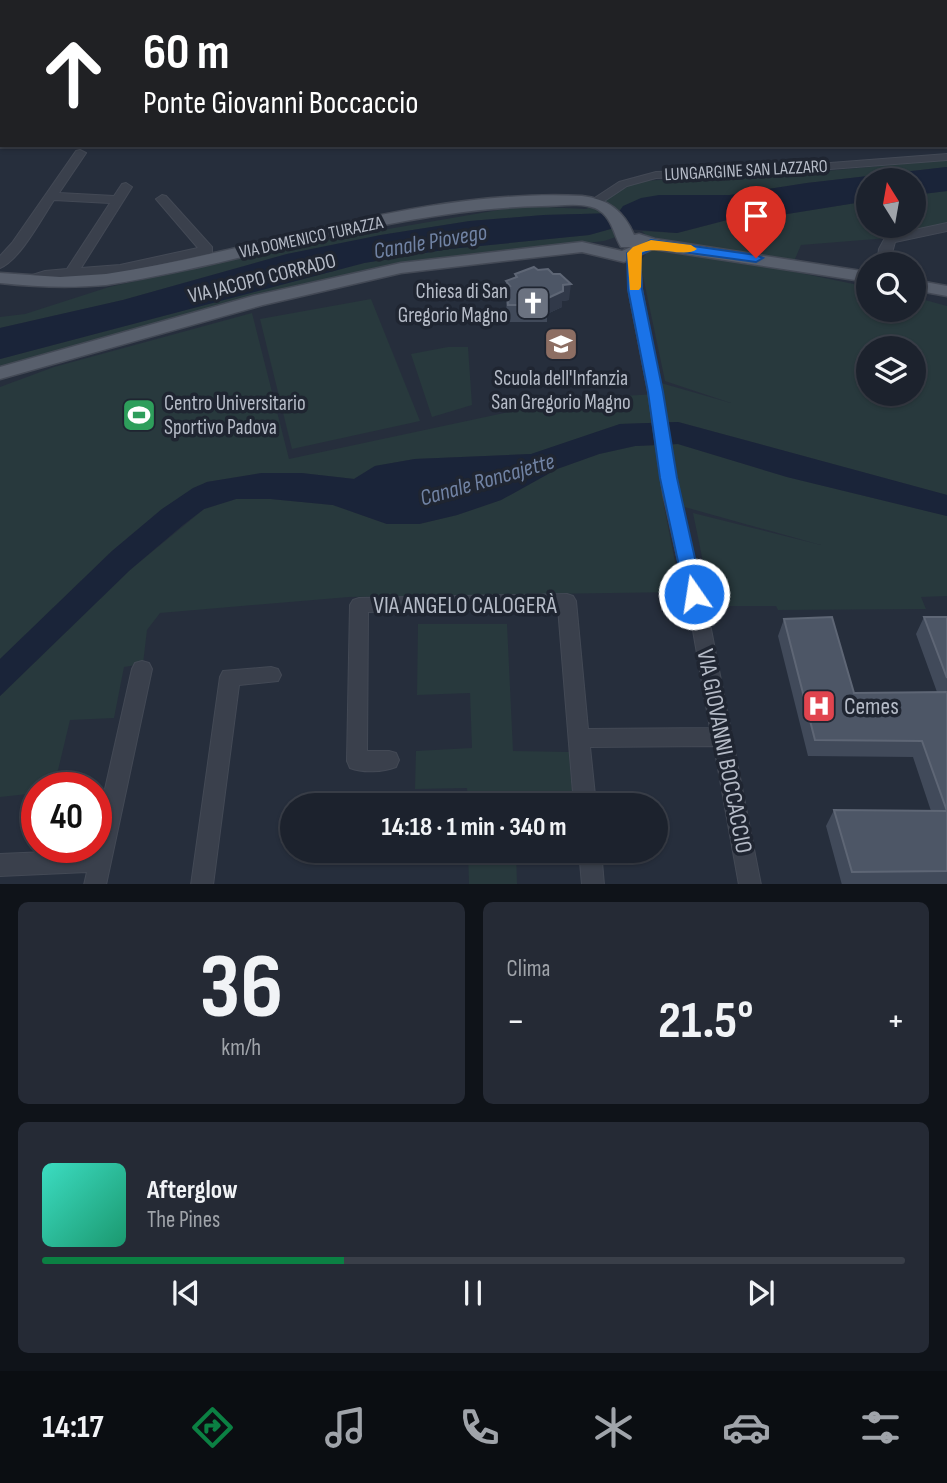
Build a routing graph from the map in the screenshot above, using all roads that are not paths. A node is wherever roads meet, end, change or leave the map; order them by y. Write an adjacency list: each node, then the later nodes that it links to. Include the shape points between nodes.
1 (80, 153): 4 (street)
2 (947, 157): 7 (street, LUNGARGINE SAN LAZZARO, via 656,175 623,184)
3 (126, 187): 6 (street)
4 (51, 196): 6 (street); 11 (street)
5 (162, 199): 12 (street, VIA DOMENICO TURAZZA, via 207,250 120,269)
6 (118, 200): 12 (street)
7 (593, 203): 9 (main road); 15 (main road, VIA DOMENICO TURAZZA, via 536,201 460,208 119,277)
8 (947, 227): 10 (street, via 890,239)
9 (627, 242): 13 (main road, VIA JACOPO CORRADO); 18 (main road, VIA JACOPO CORRADO, via 389,271 259,300); 23 (street, VIA GIOVANNI BOCCACCIO, via 627,264 633,274)
10 (885, 252)
11 (0, 264)
12 (71, 274): 15 (street, VIA DOMENICO TURAZZA)
13 (856, 275)
14 (0, 278): 15 (main road, VIA DOMENICO TURAZZA)
15 (31, 280)
16 (926, 287): 17 (main road)
17 (947, 291)
18 (58, 358): 19 (main road, VIA JACOPO CORRADO); 20 (street, VIA JACOPO CORRADO)
19 (0, 373)
20 (0, 379)
21 (142, 669): 27 (street)
22 (271, 675): 33 (street, via 230,677)
23 (721, 737): 24 (street); 35 (street, VIA GIOVANNI BOCCACCIO)
24 (579, 738): 25 (street, VIA ANGELO CALOGERÀ, via 567,601 359,605 357,761); 26 (street)
25 (388, 760)
26 (584, 793)
27 (112, 805)
28 (40, 863): 31 (street)
29 (99, 863): 32 (street)
30 (591, 863): 34 (street)
31 (0, 865)
32 (95, 884)
33 (202, 884)
34 (593, 884)
35 (750, 884)

